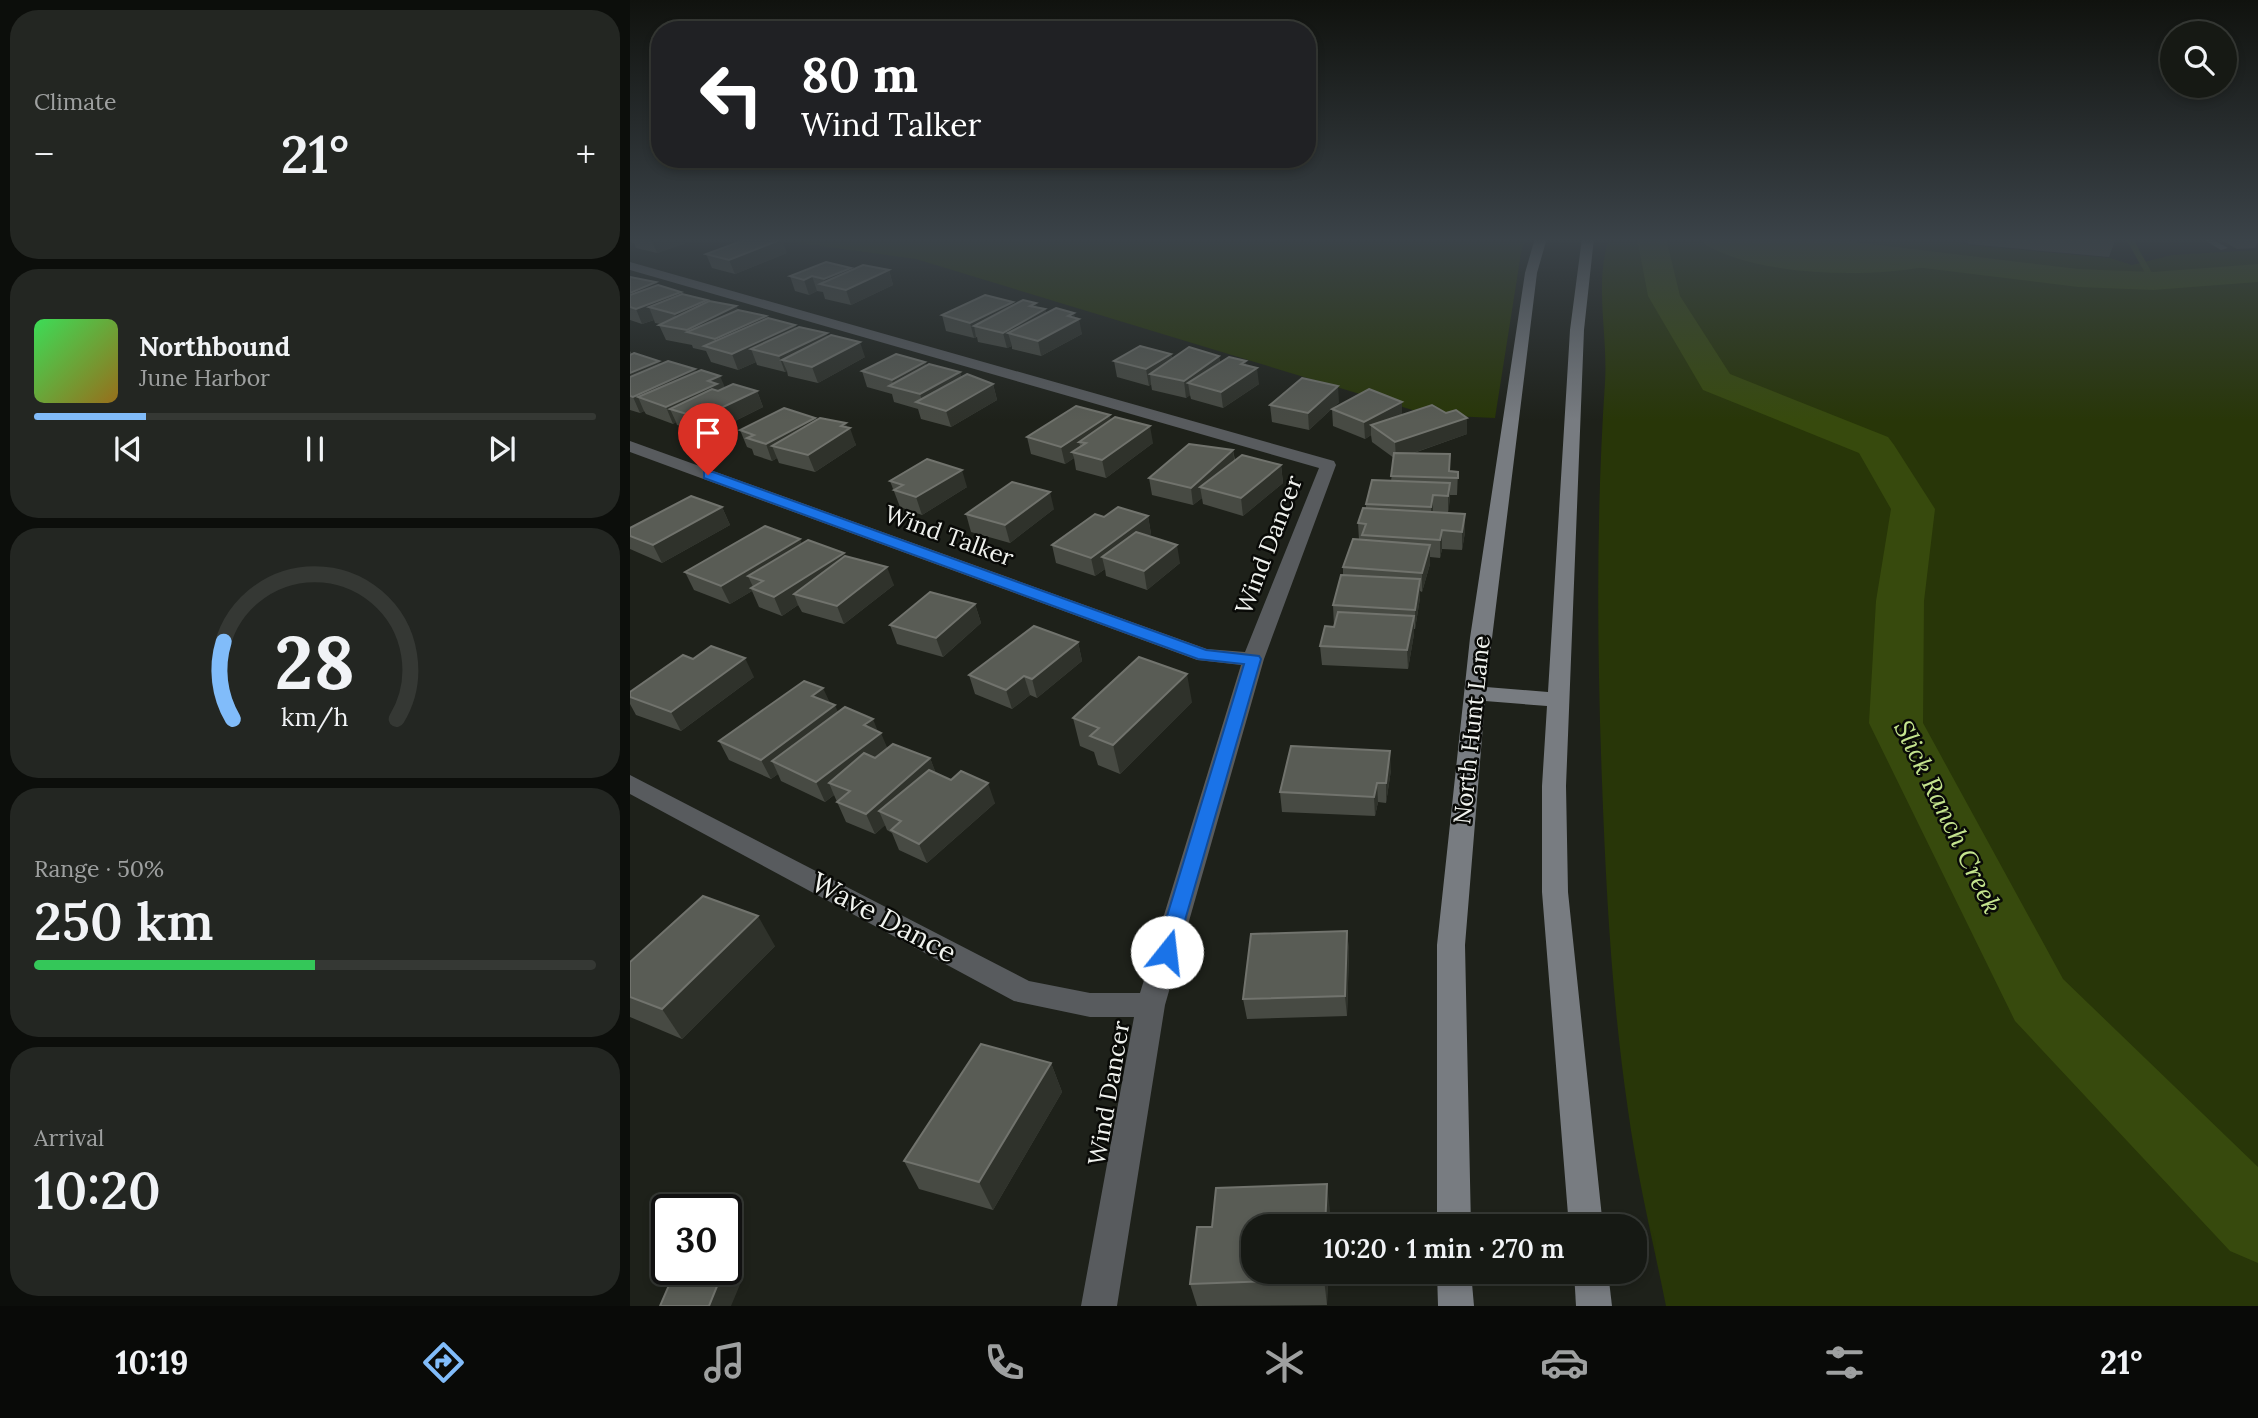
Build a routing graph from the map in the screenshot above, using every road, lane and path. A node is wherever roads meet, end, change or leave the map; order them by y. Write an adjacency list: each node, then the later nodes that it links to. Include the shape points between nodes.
1 (746, 299): 5 (street, Wind Dancer, via 1328,465)
2 (1527, 299): 6 (main road, North Hunt Lane)
3 (1581, 299): 7 (main road)
4 (630, 446): 5 (street, Wind Talker, via 1204,655)
5 (1253, 659): 9 (street, Wind Dancer)
6 (1475, 693): 7 (main road); 10 (main road, North Hunt Lane, via 1451,945)
7 (1558, 700): 11 (main road, via 1555,892)
8 (630, 783): 9 (street, Wave Dance, via 1024,992 1090,1005)
9 (1151, 1005): 14 (street, Wind Dancer)
10 (1454, 1214)
11 (1585, 1214)
12 (1455, 1284): 15 (main road)
13 (1592, 1284): 16 (main road)
14 (1099, 1306)
15 (1456, 1306)
16 (1594, 1306)

